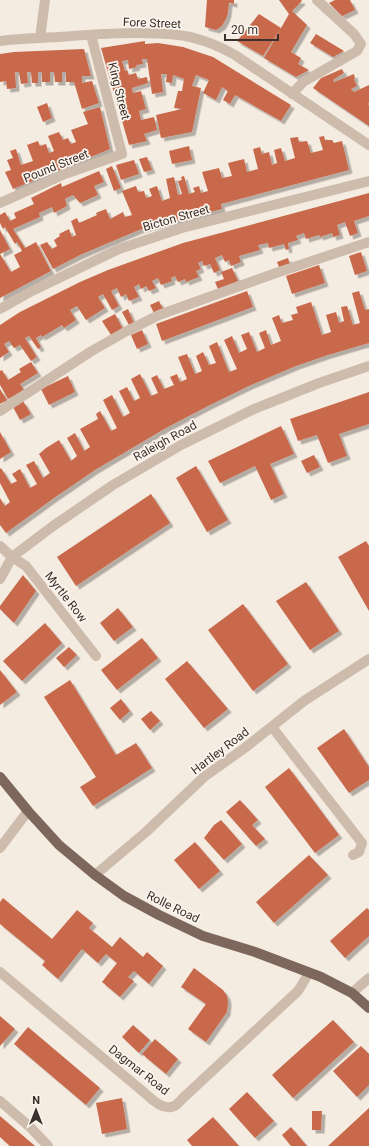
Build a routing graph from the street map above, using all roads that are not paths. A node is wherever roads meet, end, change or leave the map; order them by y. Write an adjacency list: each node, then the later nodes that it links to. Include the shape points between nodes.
1 (45, 0): 4 (street)
2 (317, 0): 6 (street, via 354,34 361,44 358,51 303,82)
3 (91, 35): 4 (street, Fore Street); 6 (street, Fore Street, via 179,35 205,41 235,55); 8 (street, King Street)
4 (40, 38): 5 (street, Fore Street)
5 (2, 39)
6 (292, 94): 7 (street, Fore Street)
7 (369, 146)
8 (122, 154): 10 (street, Pound Street, via 66,174)
9 (369, 181): 12 (street, Bicton Street, via 153,237 119,249)
10 (0, 203)
11 (369, 242): 14 (street, via 159,315 90,352)
12 (0, 309)
13 (369, 366): 16 (street, Raleigh Road, via 252,410 181,445 113,485)
14 (0, 411)
15 (0, 546): 16 (street, Myrtle Row)
16 (12, 557): 17 (street, Raleigh Road); 18 (street, Myrtle Row, via 26,566)
17 (0, 579)
18 (96, 656)
19 (369, 659): 20 (street, Hartley Road, via 304,701)
20 (272, 726): 24 (street, via 362,843 359,852); 25 (street, Hartley Road, via 204,778)
21 (0, 776): 22 (main road, Rolle Road)
22 (28, 811): 23 (street); 25 (main road, Rolle Road, via 59,845)
23 (0, 848)
24 (353, 855)
25 (95, 875): 27 (main road, Rolle Road, via 124,896 197,933)
26 (0, 972): 27 (street, Dagmar Road, via 140,1089 167,1107 174,1106 182,1099 298,991)
27 (309, 973): 29 (main road, Rolle Road)
28 (369, 978): 29 (street)
29 (352, 993): 30 (main road, Rolle Road)
30 (369, 1008)
31 (0, 1101): 32 (street)
32 (48, 1146)

